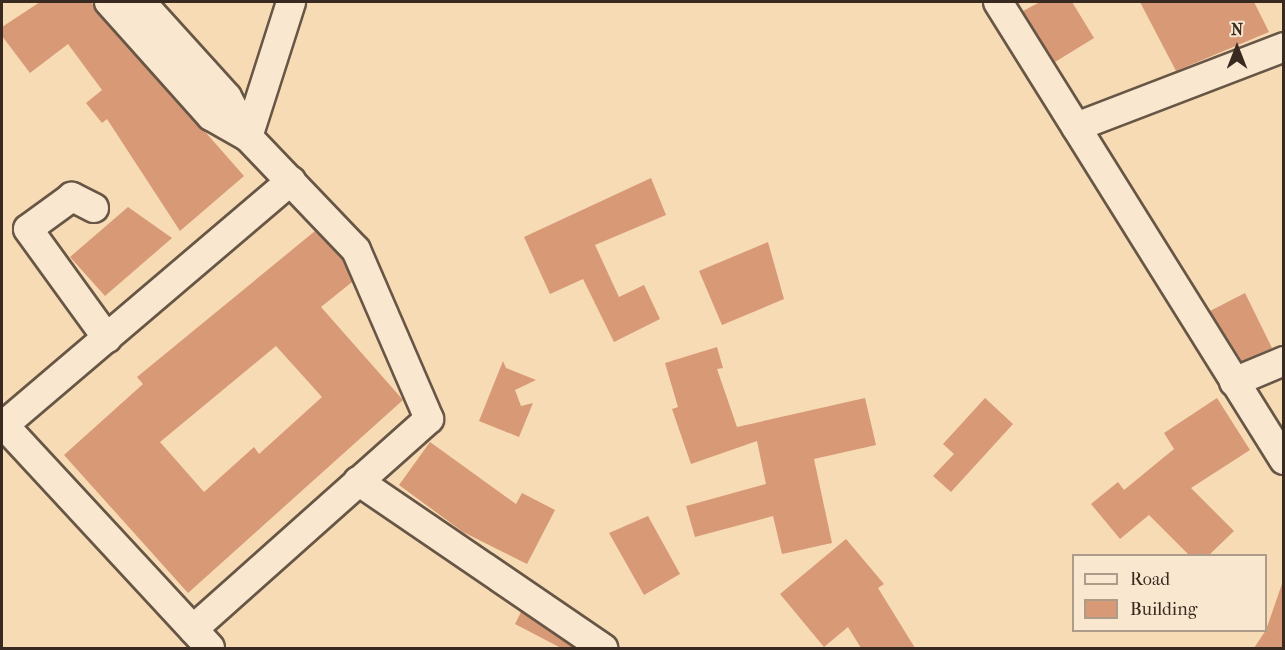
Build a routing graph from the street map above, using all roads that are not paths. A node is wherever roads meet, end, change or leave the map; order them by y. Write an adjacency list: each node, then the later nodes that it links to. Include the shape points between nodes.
1 (109, 2): 7 (street, via 211,116)
2 (141, 2): 7 (street, via 227,97)
3 (291, 2): 7 (street)
4 (1006, 5): 6 (street)
5 (1284, 47): 6 (street)
6 (1076, 127): 12 (street)
7 (248, 137): 8 (street)
8 (291, 181): 10 (street); 15 (street, via 356,250 429,419)
9 (94, 208): 10 (street, via 72,196 27,230)
10 (106, 338): 13 (street)
11 (1284, 361): 12 (street)
12 (1234, 382): 14 (street)
13 (3, 424): 16 (street)
14 (1284, 460)
15 (358, 481): 16 (street); 17 (street)
16 (201, 639)
17 (603, 648)

